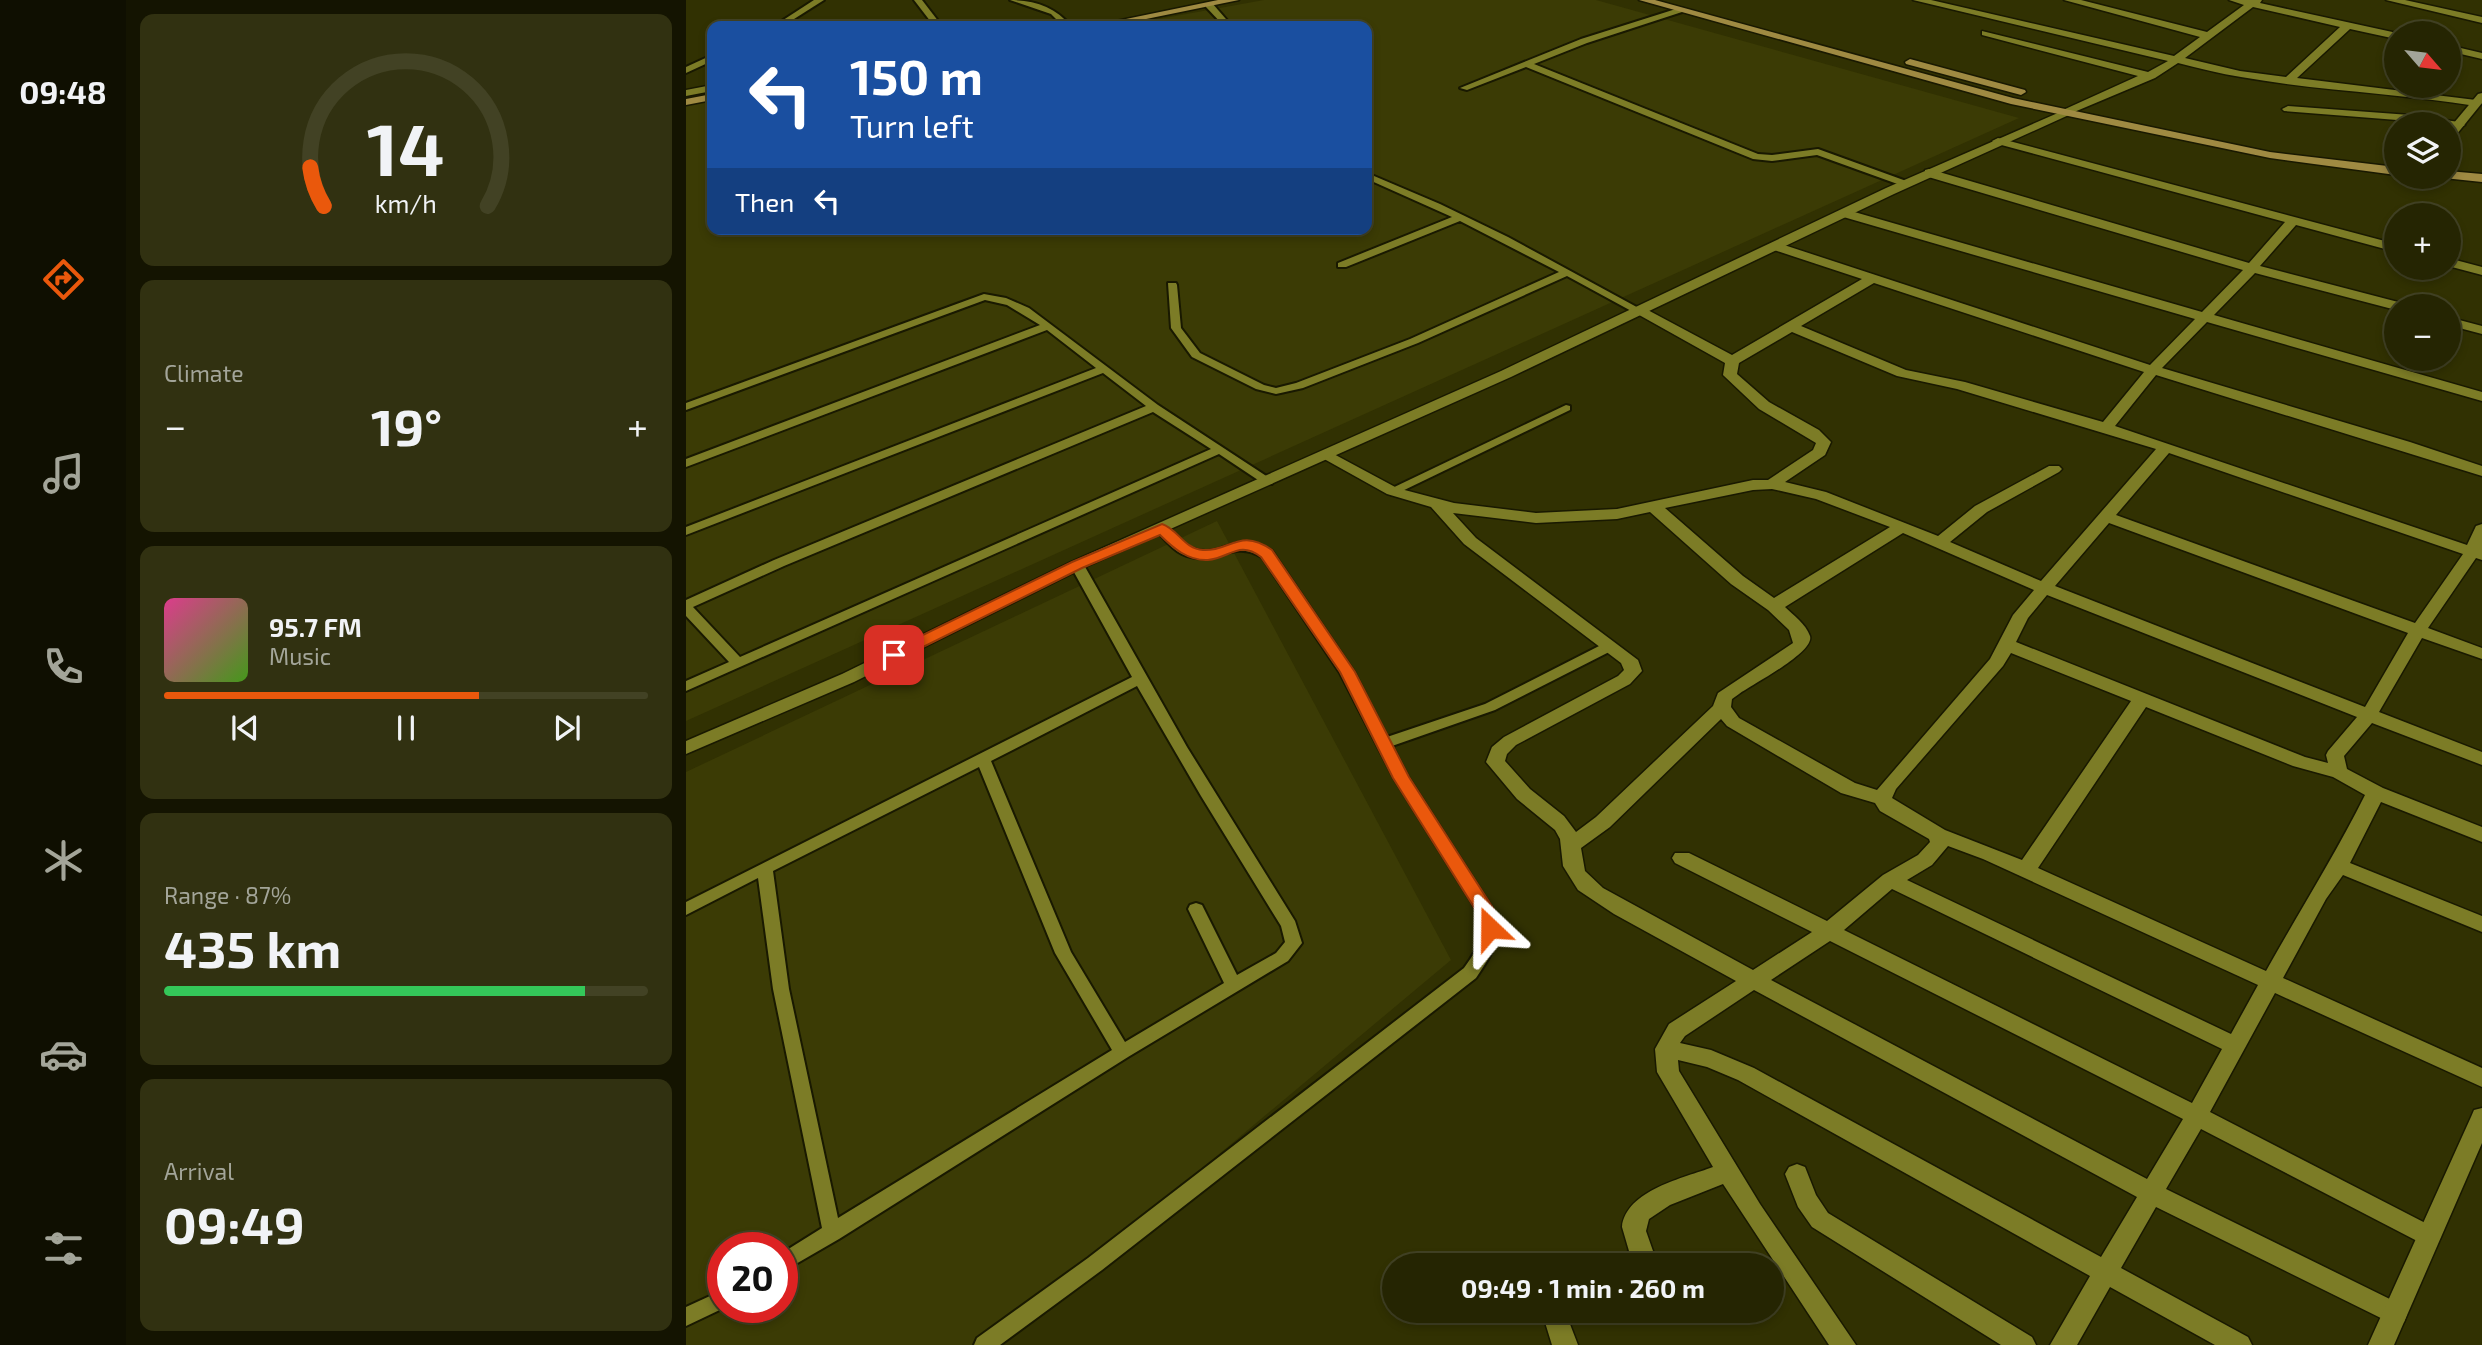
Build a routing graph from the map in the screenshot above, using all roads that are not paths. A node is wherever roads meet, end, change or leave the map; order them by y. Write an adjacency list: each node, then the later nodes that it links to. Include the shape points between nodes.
1 (820, 0): 14 (lane)
2 (918, 0): 15 (lane)
3 (1014, 0): 16 (lane, via 1054,12)
4 (1234, 0): 11 (main road)
5 (1644, 0): 12 (main road)
6 (1918, 0): 25 (street)
7 (2069, 0): 22 (street)
8 (2234, 0): 10 (street)
9 (2391, 0): 13 (street)
10 (2255, 2): 19 (street); 22 (street)
11 (1209, 5): 17 (main road); 18 (lane)
12 (1681, 5): 27 (lane); 37 (main road, via 1968,90)
13 (2482, 20)
14 (786, 21)
15 (934, 21)
16 (1062, 21)
17 (1124, 21)
18 (1223, 21)
19 (2348, 25): 21 (street); 30 (street)
20 (1986, 33): 29 (street)
21 (2384, 33)
22 (2210, 36): 25 (street)
23 (2461, 51): 24 (street)
24 (2482, 56)
25 (2179, 59): 29 (street); 30 (street)
26 (707, 60): 28 (lane)
27 (1527, 64): 31 (lane); 50 (lane, via 1756,157 1769,160 1818,152)
28 (686, 70)
29 (2151, 75): 37 (street)
30 (2288, 81): 35 (street)
31 (1464, 88)
32 (707, 90): 33 (street)
33 (686, 93)
34 (707, 98): 36 (main road)
35 (2480, 99): 40 (street)
36 (686, 102)
37 (2074, 109): 41 (street); 42 (main road); 44 (main road, via 2270,155)
38 (2288, 109): 39 (street)
39 (2384, 116)
40 (2461, 123)
41 (1998, 141): 46 (street); 53 (street)
42 (2384, 161)
43 (2461, 167): 45 (main road)
44 (2384, 169)
45 (2482, 169)
46 (1929, 173): 50 (street); 58 (street)
47 (2461, 176): 49 (main road)
48 (1372, 178): 52 (lane)
49 (2482, 178)
50 (1906, 184): 51 (street)
51 (1844, 213): 55 (street); 65 (street)
52 (1460, 218): 56 (lane); 60 (lane)
53 (2292, 220): 54 (street); 58 (street)
54 (2384, 245)
55 (1775, 246): 61 (street); 64 (street)
56 (1342, 265)
57 (2461, 265): 59 (street)
58 (2252, 268): 63 (street); 65 (street)
59 (2482, 271)
60 (1567, 272): 62 (lane, via 1414,341 1276,391 1196,355 1176,328); 64 (lane)
61 (1873, 278): 68 (street); 72 (street)
62 (1172, 285)
63 (2384, 303)
64 (1639, 311): 70 (street); 80 (street)
65 (2203, 316): 72 (street); 73 (street)
66 (2461, 324): 69 (street)
67 (1048, 326): 71 (lane); 74 (lane, via 1014,303 984,297); 81 (lane)
68 (1790, 326): 70 (street); 77 (street, via 1902,373)
69 (2482, 330)
70 (1732, 361): 85 (street, via 1730,376 1747,394 1824,442 1820,452)
71 (1102, 369): 75 (lane); 93 (lane)
72 (2153, 370): 77 (street); 83 (street)
73 (2482, 397)
74 (686, 407)
75 (1154, 407): 79 (lane); 98 (lane)
76 (1566, 408): 86 (lane)
77 (2106, 428): 78 (street)
78 (2166, 447): 89 (street); 95 (street)
79 (1219, 450): 84 (lane); 104 (lane)
80 (1325, 455): 84 (street); 86 (street)
81 (686, 463)
82 (2054, 470): 94 (street, via 1982,509)
83 (2482, 471)
84 (1268, 481): 92 (street)
85 (1772, 484): 88 (street); 90 (street, via 1821,495)
86 (1392, 491): 87 (street)
87 (1436, 503): 88 (street, via 1536,518 1617,514); 102 (street, via 1470,541)
88 (1653, 506): 99 (street, via 1737,580)
89 (2104, 516): 97 (street); 100 (street)
90 (1903, 526): 94 (street); 99 (street)
91 (2482, 528): 95 (street)
92 (1162, 529): 96 (street); 110 (lane, via 1191,553 1208,555 1249,544 1267,554 1347,672)
93 (686, 531)
94 (1939, 543): 97 (street)
95 (2477, 553): 100 (street)
96 (1077, 565): 105 (lane); 111 (street, via 848,678)
97 (2044, 589): 101 (street, via 2012,628); 109 (street)
98 (686, 606): 104 (lane)
99 (1774, 606): 108 (street, via 1796,627 1801,645 1731,691)
100 (2418, 631): 103 (street); 109 (street)
101 (2008, 645): 107 (street); 116 (street)
102 (1608, 647): 110 (lane, via 1490,707); 119 (street, via 1629,660 1633,671 1510,741 1495,762 1528,798 1558,820)
103 (2482, 653)
104 (737, 662): 106 (lane)
105 (1138, 680): 112 (lane); 131 (lane, via 1289,925 1294,943 1282,957)
106 (686, 685)
107 (2142, 699): 114 (street, via 2300,762); 123 (street)
108 (1723, 708): 116 (street, via 1733,722 1848,788); 119 (street)
109 (2368, 716): 113 (street); 114 (street, via 2335,755)
110 (1382, 744): 150 (lane, via 1484,908 1490,928 1486,950 1470,973 1419,1014)
111 (686, 748)
112 (983, 759): 122 (lane); 134 (lane, via 1063,953)
113 (2482, 759)
114 (2339, 772): 115 (street)
115 (2376, 793): 118 (street); 121 (street)
116 (1882, 798): 117 (street, via 1887,806)
117 (1938, 835): 123 (street); 124 (street, via 1940,844 1925,860)
118 (2482, 835)
119 (1573, 845): 129 (street, via 1573,867 1581,881)
120 (1682, 858): 128 (street)
121 (2339, 866): 127 (street); 130 (street)
122 (765, 868): 125 (lane); 141 (lane, via 781,989)
123 (2026, 870): 130 (street)
124 (1890, 880): 128 (street); 132 (street)
125 (686, 909)
126 (1196, 909): 131 (lane)
127 (2482, 924)
128 (1828, 932): 129 (street); 136 (street)
129 (1751, 980): 133 (street, via 1677,1030); 140 (street)
130 (2271, 981): 132 (street); 135 (street)
131 (1234, 986): 134 (lane)
132 (2236, 1046): 136 (street)
133 (1666, 1049): 138 (street, via 1668,1072); 145 (street, via 1710,1059 1746,1074)
134 (1122, 1052): 141 (lane)
135 (2482, 1078)
136 (2197, 1115): 140 (street); 142 (street)
137 (2482, 1117): 142 (street)
138 (1727, 1172): 144 (street, via 1645,1207 1634,1219); 152 (street)
139 (1797, 1174): 153 (street, via 1806,1200 1820,1220)
140 (2151, 1193): 145 (street); 147 (street)
141 (832, 1233): 143 (lane)
142 (2429, 1236): 147 (street)
143 (798, 1253)
144 (1640, 1253)
145 (2106, 1271): 154 (street); 155 (street)
146 (707, 1307): 148 (lane)
147 (2395, 1314): 156 (street)
148 (686, 1317)
149 (1558, 1323): 151 (street)
150 (984, 1345)
151 (1566, 1345)
152 (1843, 1345)
153 (2023, 1345)
154 (2063, 1345)
155 (2239, 1345)
156 (2381, 1345)

